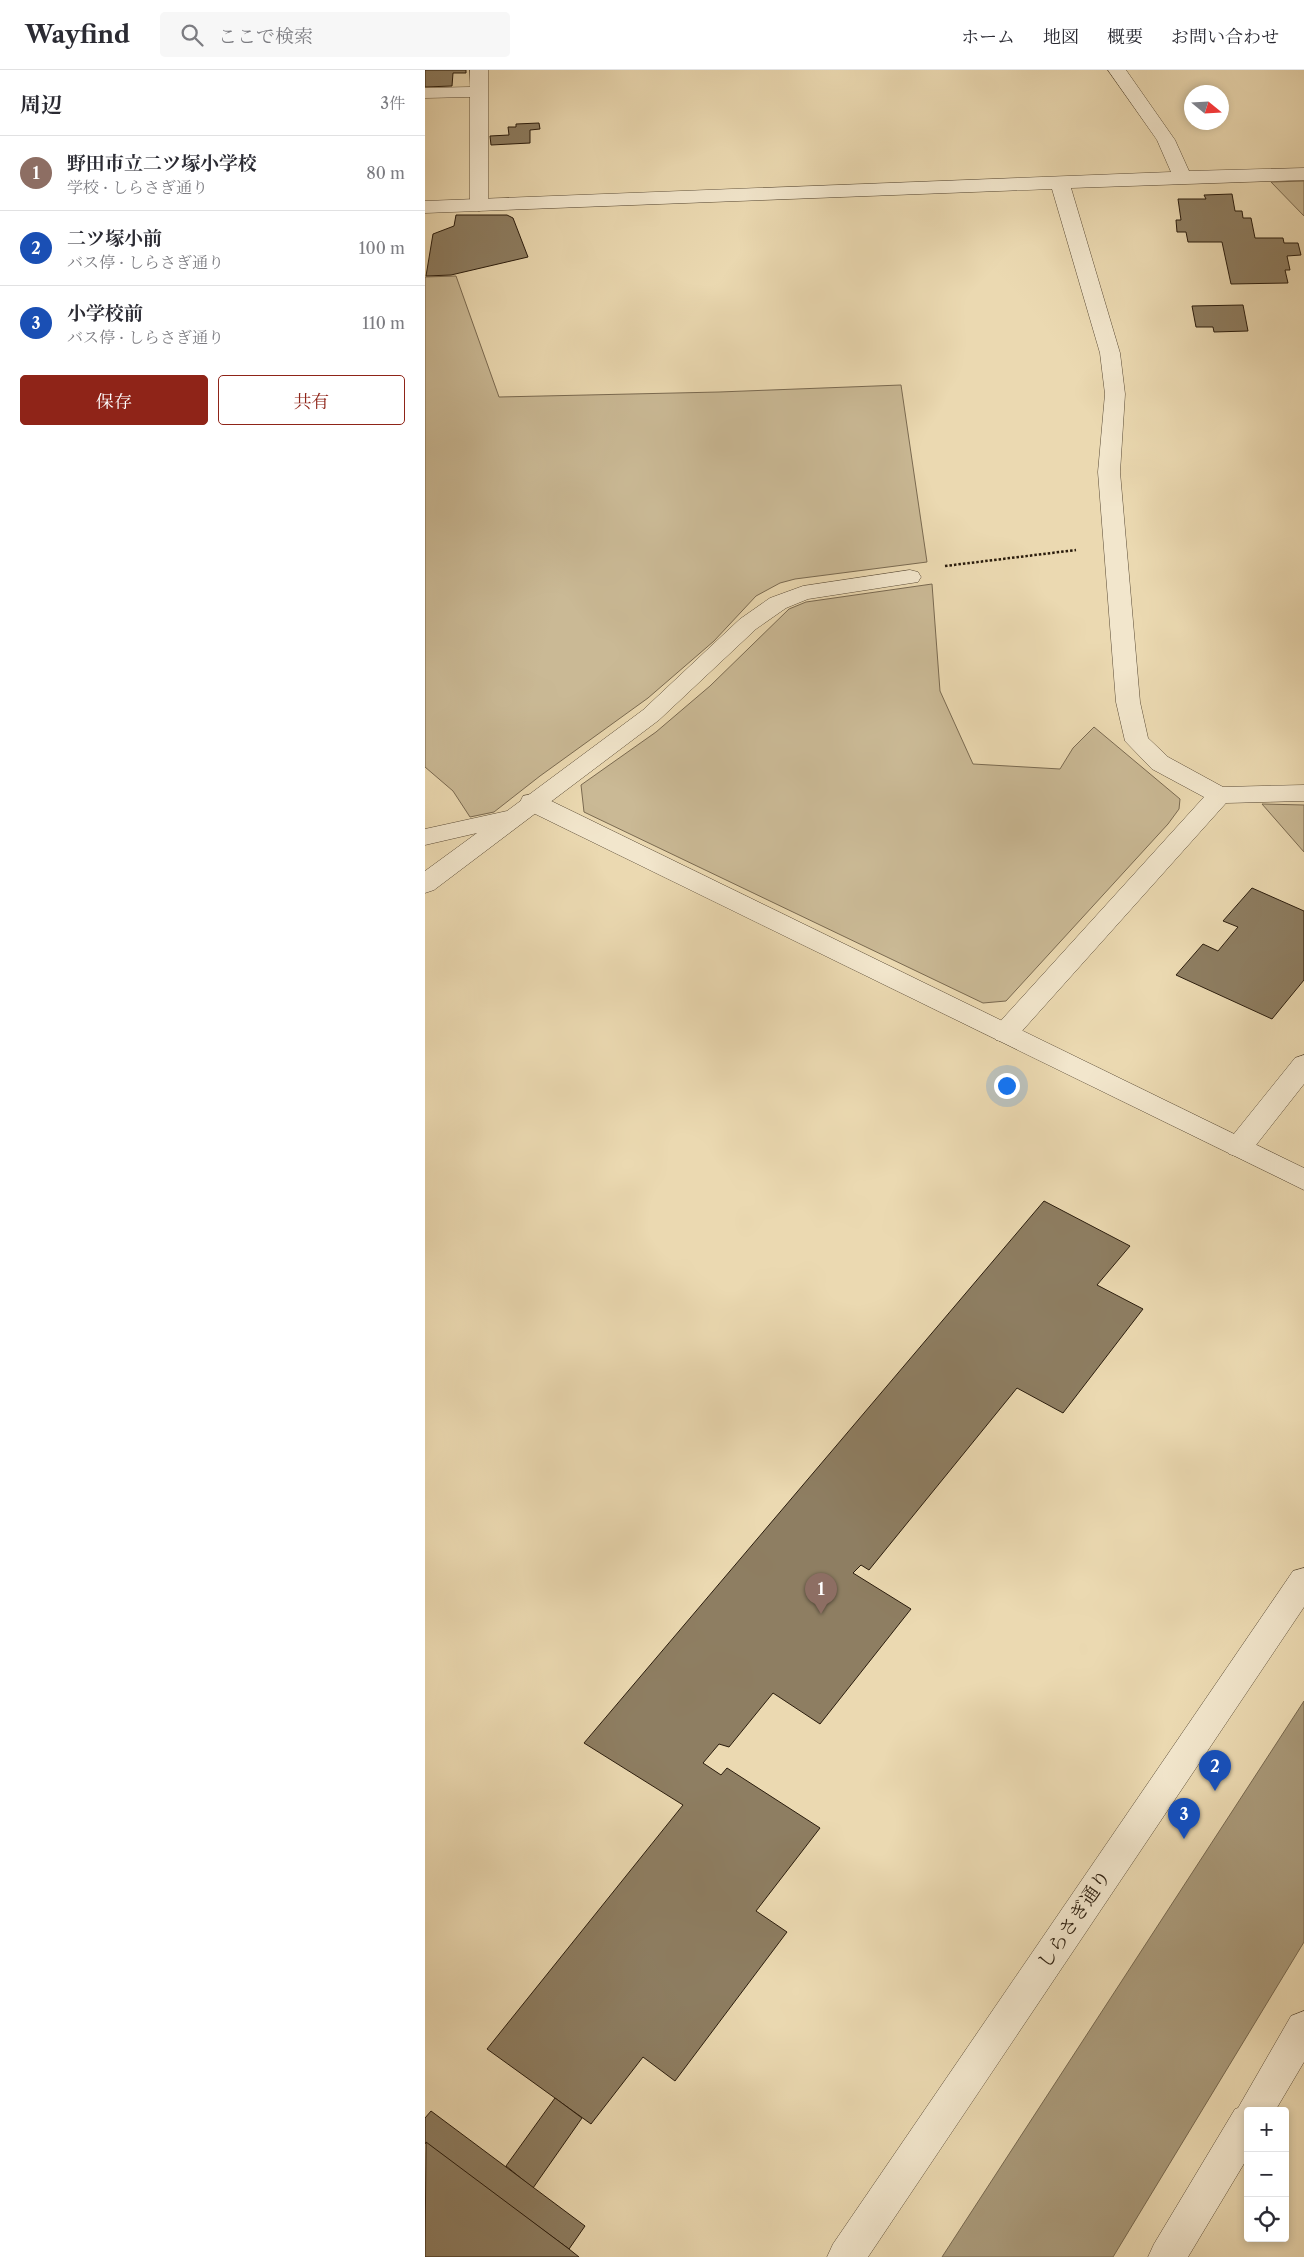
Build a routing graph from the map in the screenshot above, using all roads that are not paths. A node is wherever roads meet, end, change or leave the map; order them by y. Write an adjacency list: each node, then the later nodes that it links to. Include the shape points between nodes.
1 (479, 70): 3 (street)
2 (1117, 70): 6 (street, via 1166,140)
3 (479, 92): 4 (street); 8 (street)
4 (425, 94)
5 (1304, 174): 6 (street)
6 (1182, 177): 7 (street)
7 (1060, 183): 8 (street); 12 (street, via 1110,353 1115,394 1109,472 1128,702 1137,741 1160,763)
8 (479, 205): 9 (street)
9 (425, 207)
10 (910, 577): 13 (street, via 803,592 778,603 748,624 651,715)
11 (1304, 793): 12 (street)
12 (1219, 795): 16 (street)
13 (523, 809): 14 (street); 15 (street); 16 (street)
14 (425, 837)
15 (425, 884)
16 (1005, 1033): 18 (street)
17 (1304, 1066): 18 (street)
18 (1239, 1148): 19 (street)
19 (1304, 1180)
20 (1304, 1581): 24 (street, しらさぎ通り)
21 (1304, 2028): 22 (street)
22 (1257, 2107)
23 (1244, 2129): 25 (street)
24 (845, 2257)
25 (1167, 2257)

